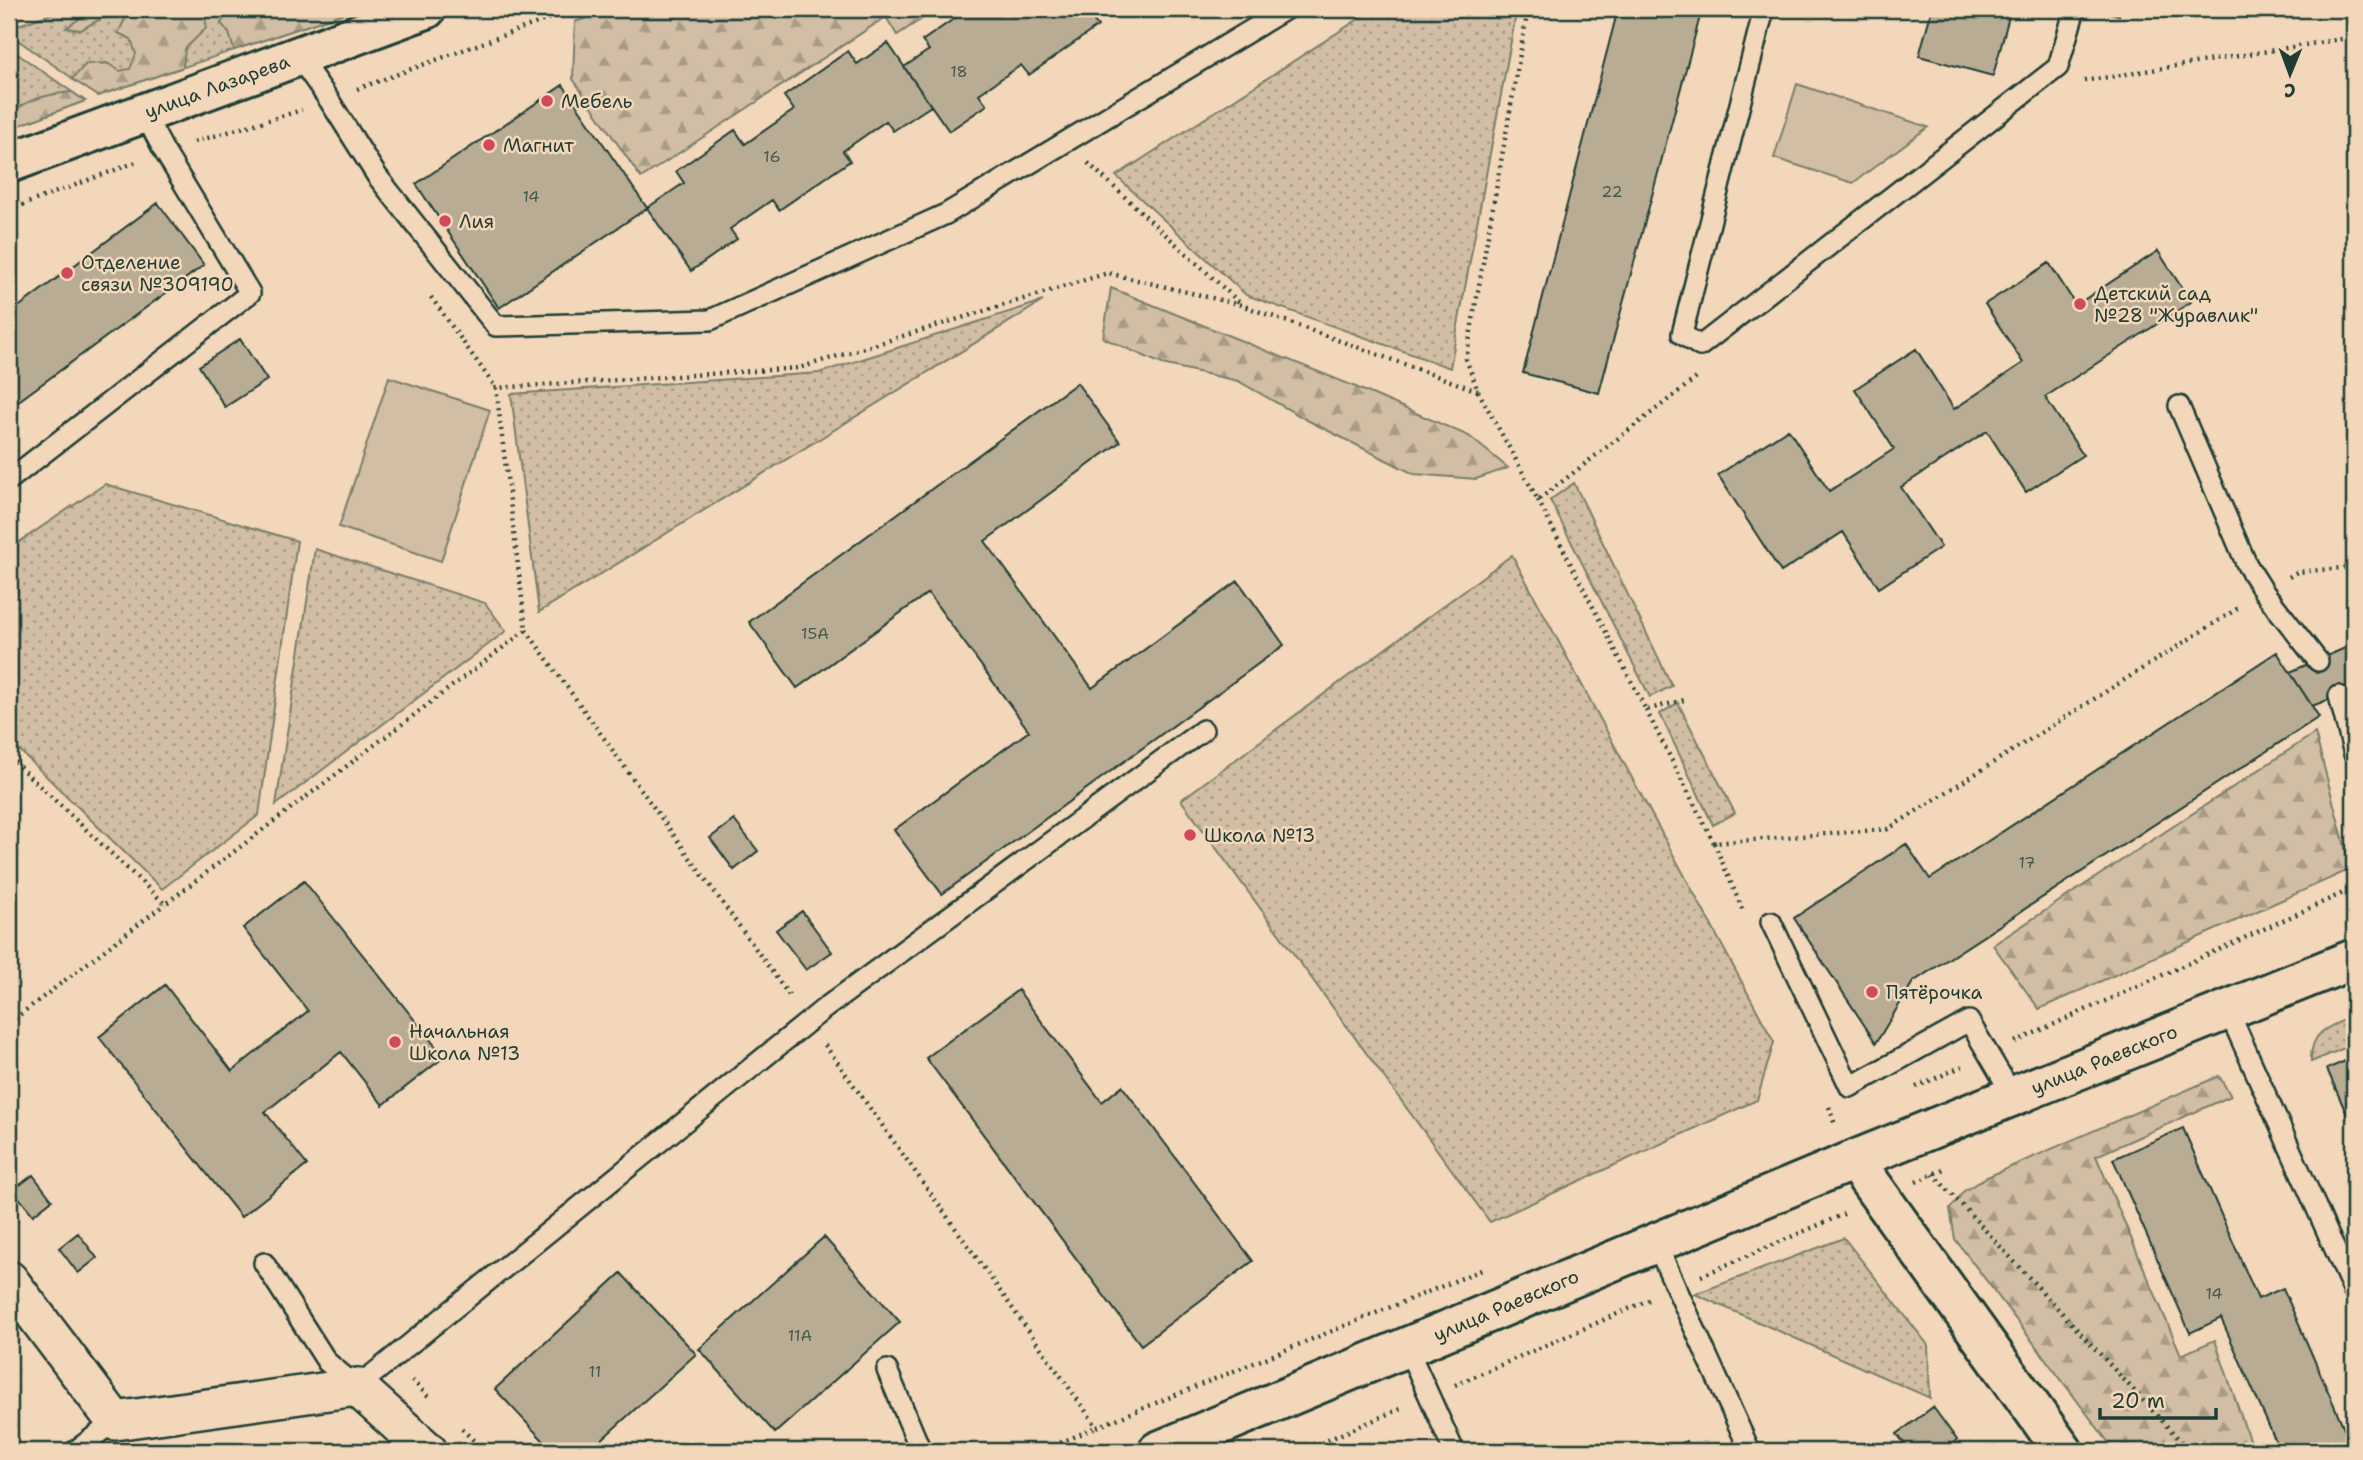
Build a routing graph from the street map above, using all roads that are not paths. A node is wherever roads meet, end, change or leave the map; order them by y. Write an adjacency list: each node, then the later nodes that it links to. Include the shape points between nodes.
1 (426, 9): 5 (main road, улица Лазарева)
2 (1286, 9): 5 (lane, via 946,214 710,320 496,327 377,176)
3 (1764, 9): 4 (lane, via 1682,334 1700,346 2058,67)
4 (2075, 9)
5 (298, 56): 6 (main road, улица Лазарева)
6 (145, 113): 7 (main road, улица Лазарева); 9 (lane, via 250,293)
7 (9, 163)
8 (2179, 406): 10 (lane, via 2247,565)
9 (9, 480)
10 (2318, 661)
11 (2339, 696): 13 (lane)
12 (1203, 730): 25 (lane, via 808,1022)
13 (2354, 754)
14 (1772, 922): 17 (lane, via 1850,1087 1969,1021)
15 (2354, 959): 16 (main road, улица Раевского)
16 (2228, 1010): 17 (main road, улица Раевского); 22 (lane)
17 (2013, 1096): 18 (main road, улица Раевского)
18 (1854, 1160): 19 (main road, улица Раевского); 33 (main road)
19 (1656, 1243): 23 (main road, улица Раевского); 32 (lane)
20 (264, 1263): 25 (lane, via 327,1362)
21 (9, 1280): 26 (street)
22 (2354, 1292)
23 (1407, 1347): 30 (main road, улица Раевского); 31 (lane)
24 (887, 1370): 29 (lane)
25 (357, 1387): 26 (street); 28 (street)
26 (115, 1421): 27 (lane)
27 (75, 1451)
28 (428, 1451)
29 (921, 1451)
30 (1159, 1451)
31 (1454, 1451)
32 (1750, 1451)
33 (2063, 1451)

